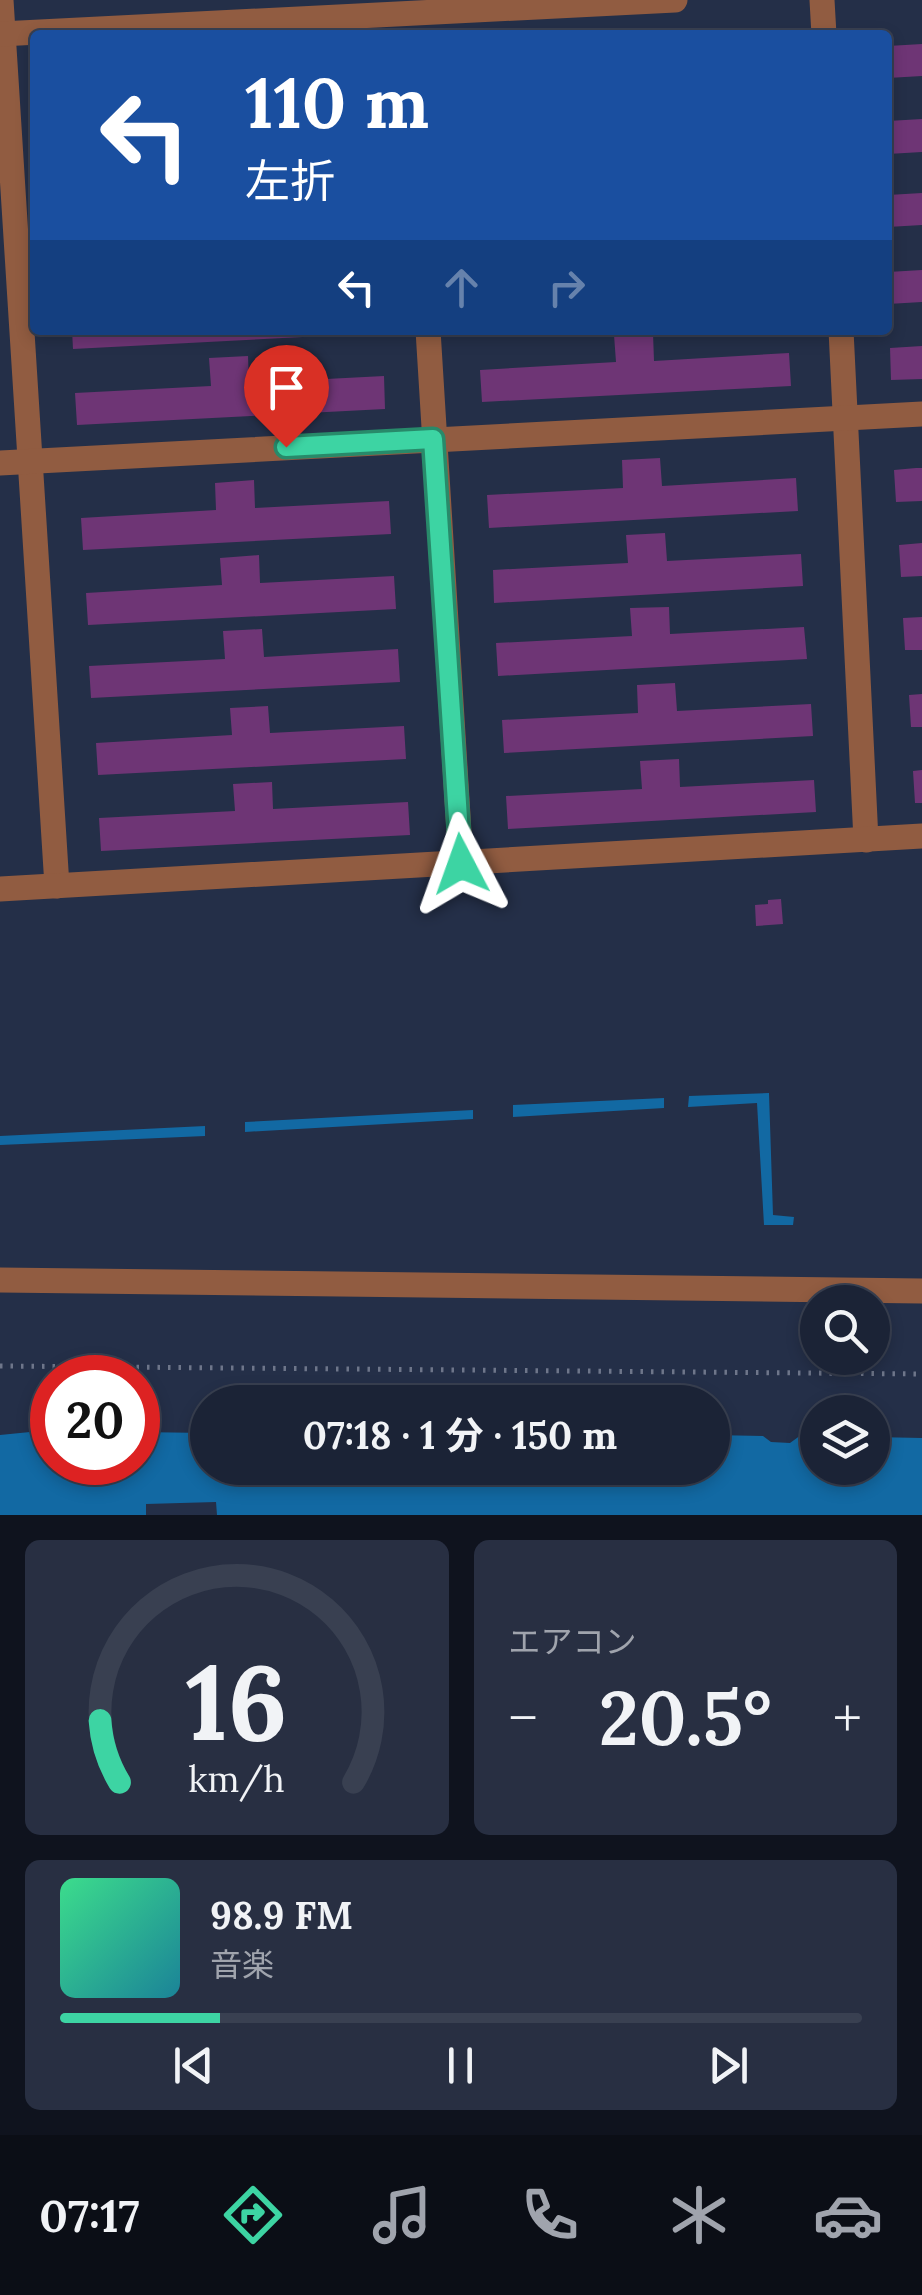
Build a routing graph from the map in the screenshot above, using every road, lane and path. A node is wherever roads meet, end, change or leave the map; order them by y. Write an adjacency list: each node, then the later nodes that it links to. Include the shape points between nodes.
1 (1, 0): 8 (lane)
2 (676, 0): 4 (lane)
3 (822, 0): 6 (lane)
4 (413, 16): 5 (lane)
5 (93, 30)
6 (824, 30)
7 (30, 33): 8 (lane)
8 (2, 34): 14 (lane)
9 (428, 335): 13 (lane)
10 (840, 335): 12 (lane)
11 (922, 414): 12 (lane)
12 (846, 419): 13 (lane); 17 (lane)
13 (433, 439): 14 (lane); 18 (lane)
14 (29, 462): 15 (lane); 19 (lane)
15 (0, 463)
16 (922, 836): 17 (lane)
17 (866, 840): 18 (lane)
18 (461, 864): 19 (lane)
19 (57, 886): 20 (lane)
20 (0, 890)
21 (0, 1280): 22 (lane)
22 (922, 1291)
23 (0, 1366): 24 (path)
24 (922, 1374)

